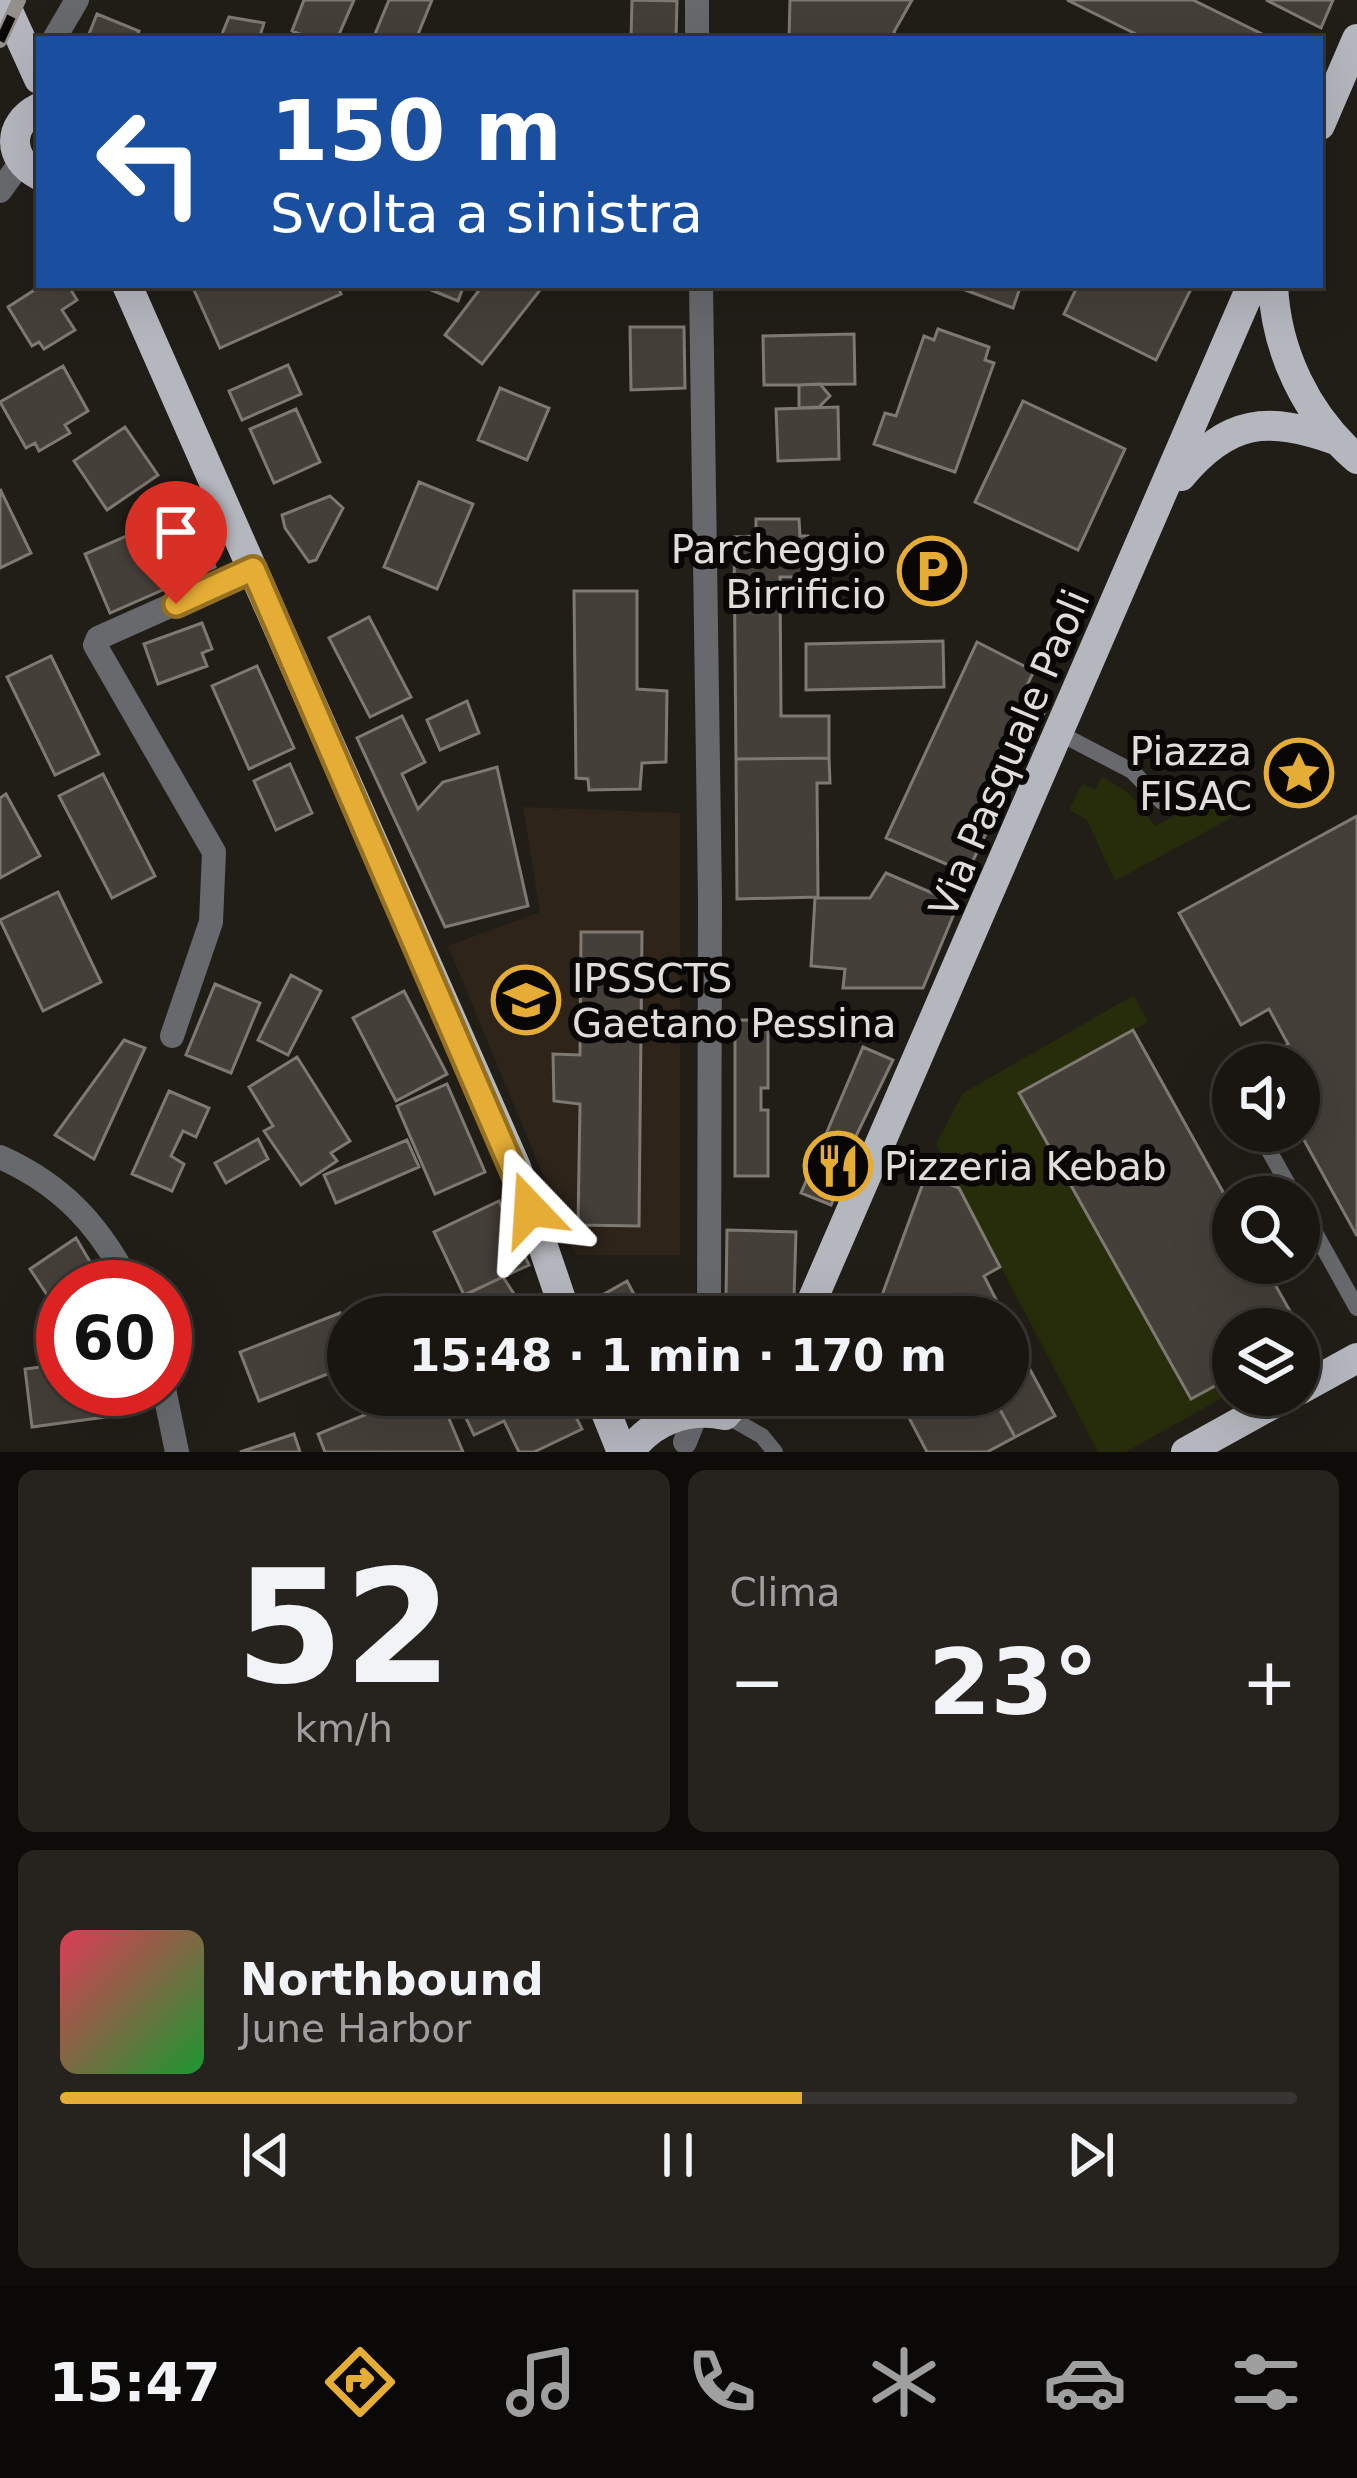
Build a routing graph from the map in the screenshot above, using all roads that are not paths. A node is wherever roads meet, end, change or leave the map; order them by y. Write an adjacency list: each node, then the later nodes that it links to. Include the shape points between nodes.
1 (3, 0): 7 (main road)
2 (77, 0): 4 (street)
3 (697, 0): 5 (street)
4 (52, 36)
5 (697, 36)
6 (1357, 39): 9 (main road)
7 (36, 53)
8 (36, 110): 10 (main road, via 14,135)
9 (1323, 118)
10 (30, 169): 11 (street)
11 (0, 191)
12 (128, 288): 18 (main road)
13 (701, 288): 26 (street, via 710,901)
14 (1251, 288): 17 (main road, Via Pasquale Paoli)
15 (1273, 288): 16 (main road, via 1295,377)
16 (1346, 450): 17 (main road, via 1299,427 1229,432 1204,449)
17 (1150, 521): 19 (main road, Via Pasquale Paoli)
18 (253, 569): 21 (street, via 94,645 214,852 211,922); 25 (main road, via 516,1167)
19 (1060, 734): 20 (lane, via 1132,771); 27 (main road, Via Pasquale Paoli)
20 (1162, 802)
21 (172, 1036)
22 (0, 1157): 24 (street, via 43,1176)
23 (1320, 1242): 28 (lane)
24 (117, 1260)
25 (560, 1296)
26 (705, 1296)
27 (810, 1296)
28 (1357, 1309)
29 (1357, 1348): 31 (lane)
30 (1357, 1358): 32 (main road)
31 (1320, 1368)
32 (1320, 1378)
33 (170, 1416): 43 (street)
34 (608, 1416): 44 (main road)
35 (614, 1416): 41 (main road)
36 (685, 1416): 41 (main road)
37 (707, 1416): 42 (street)
38 (734, 1416): 45 (lane)
39 (1233, 1416): 46 (lane)
40 (1251, 1416): 47 (main road)
41 (651, 1429): 44 (main road)
42 (685, 1442)
43 (177, 1452)
44 (626, 1452)
45 (775, 1452)
46 (1167, 1452)
47 (1186, 1452)

